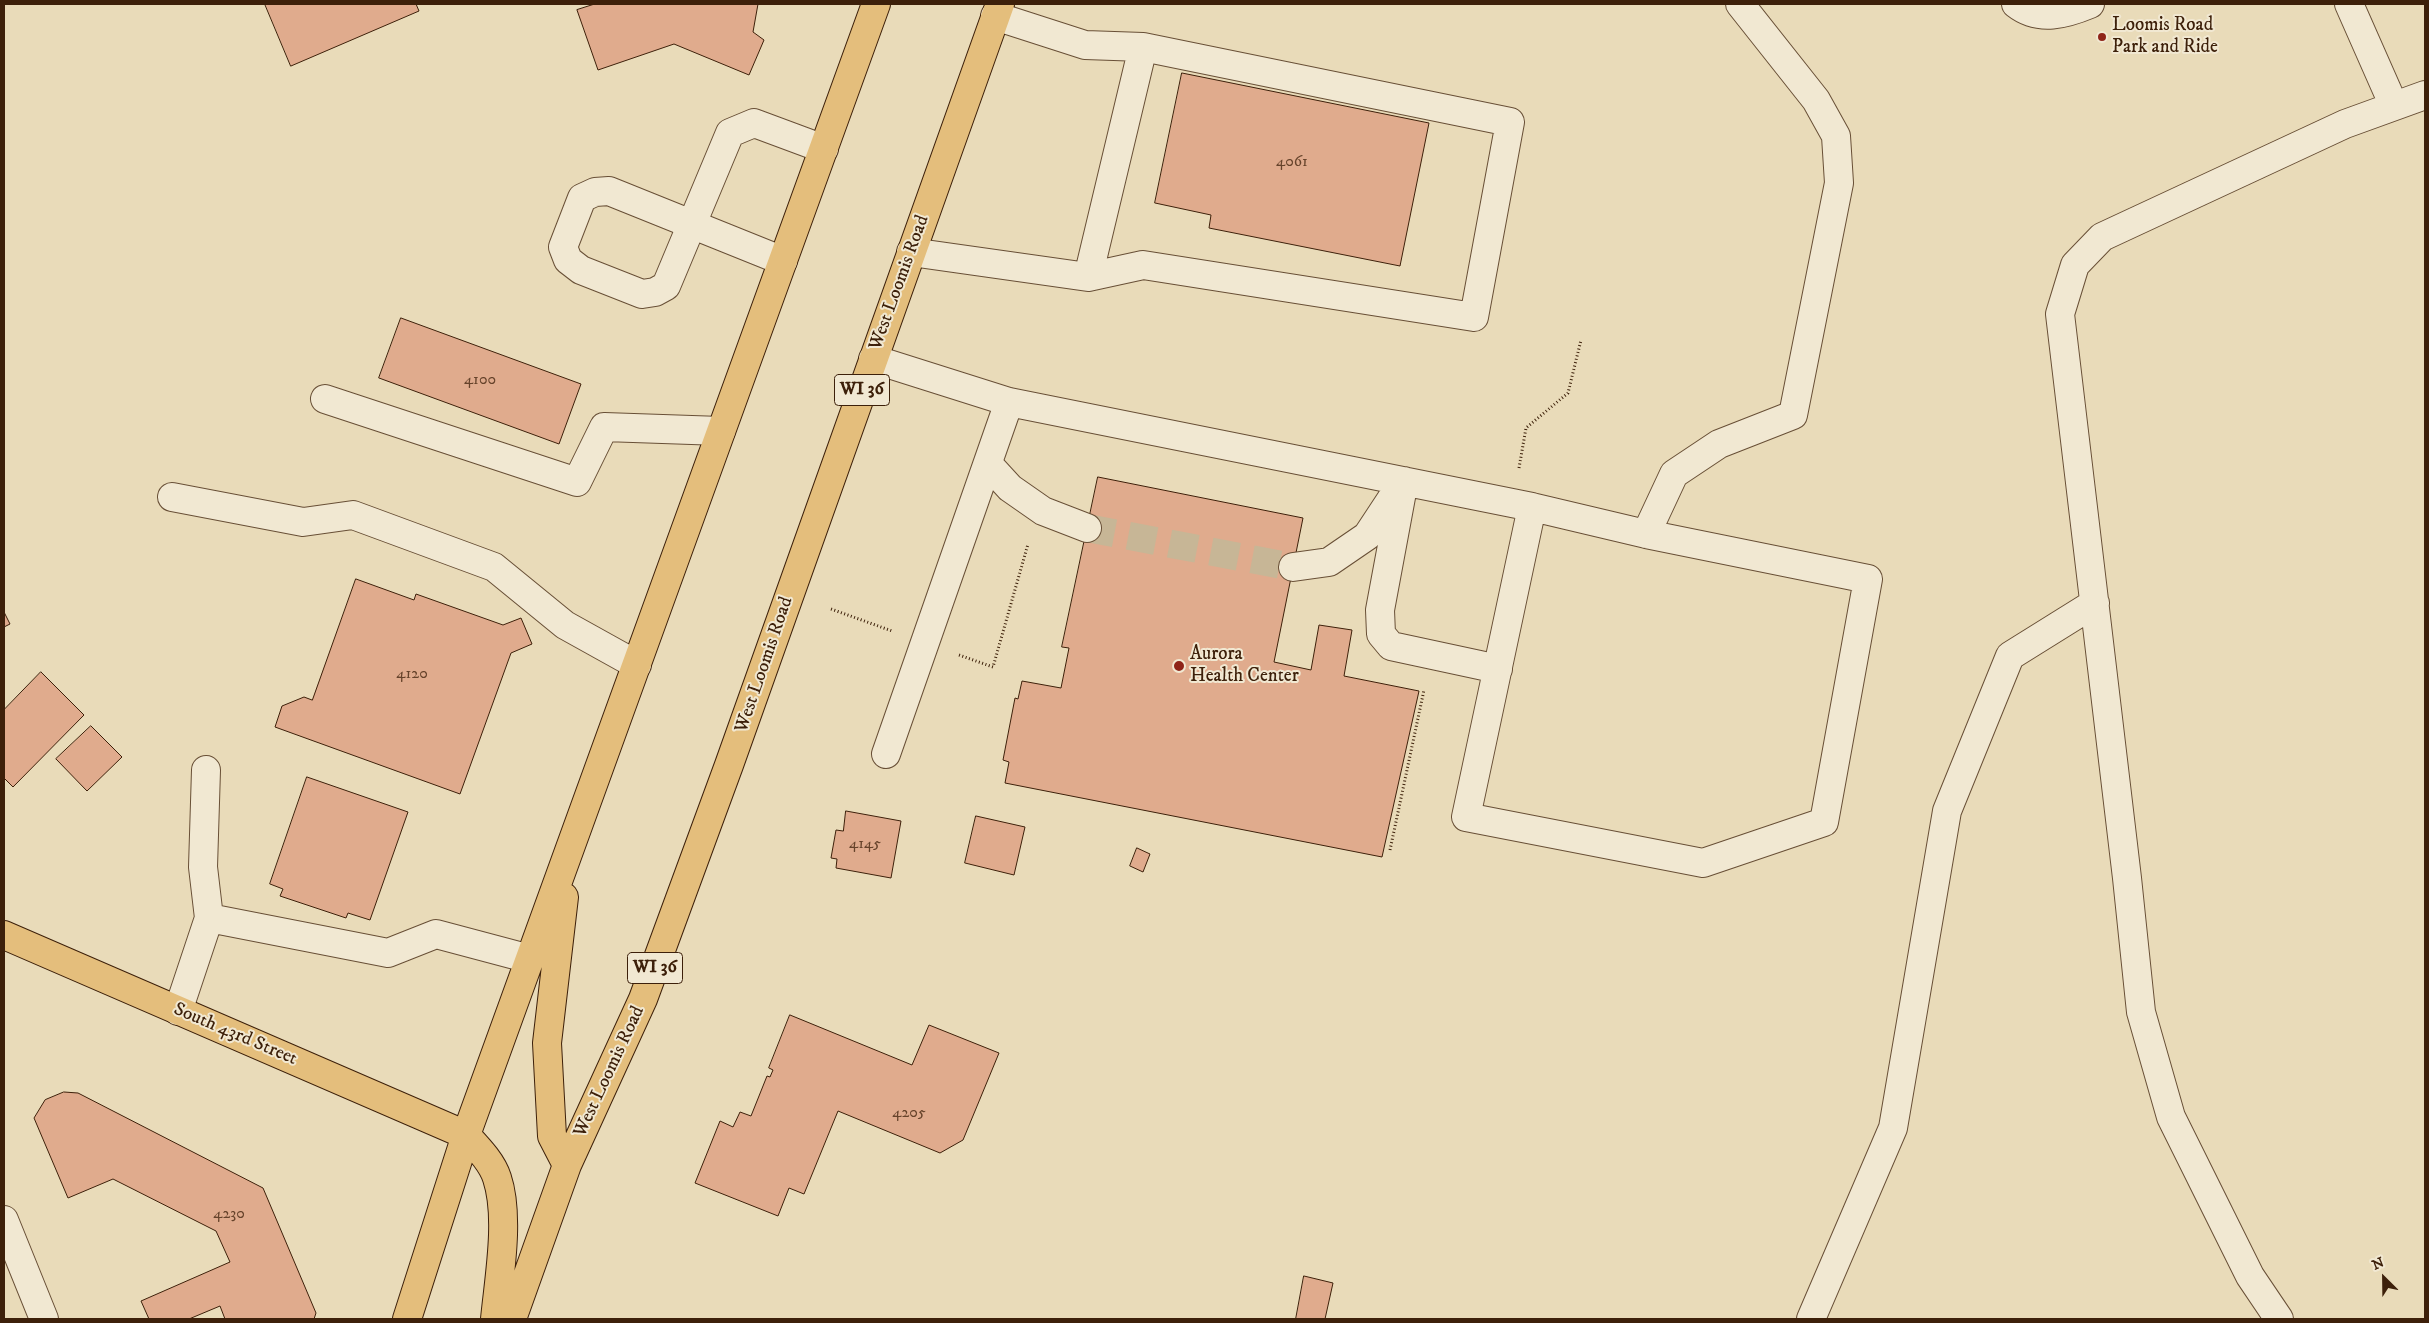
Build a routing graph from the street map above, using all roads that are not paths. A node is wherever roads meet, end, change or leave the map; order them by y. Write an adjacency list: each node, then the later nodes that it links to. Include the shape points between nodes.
1 (876, 4): 10 (main road)
2 (1740, 4): 24 (street, via 1816,100 1836,136 1839,183 1793,415 1719,444 1674,474)
3 (2016, 4): 4 (street, via 2045,16 2071,12)
4 (2090, 4)
5 (2348, 4): 9 (street)
6 (998, 10): 7 (street, via 1085,45); 12 (main road, West Loomis Road / WI 36)
7 (1143, 48): 14 (street); 14 (street, via 1510,122 1474,317 1143,265)
8 (2425, 95): 9 (street)
9 (2394, 106): 26 (street, via 2345,124 2102,236 2075,265 2060,314)
10 (824, 149): 11 (street, via 754,123 730,133); 13 (main road)
11 (693, 224): 11 (street, via 610,191 595,192 582,198 563,247 568,260 581,270 642,294 655,292 666,286); 13 (street)
12 (911, 252): 14 (street); 15 (main road, West Loomis Road / WI 36)
13 (783, 261): 18 (main road)
14 (1088, 277)
15 (873, 359): 17 (street); 37 (main road, West Loomis Road / WI 36, via 644,999)
16 (325, 399): 18 (street, via 576,482 604,426)
17 (1009, 402): 19 (street); 20 (street)
18 (721, 431): 27 (main road)
19 (988, 464): 23 (street, via 1010,488 1043,511); 29 (street)
20 (1404, 481): 22 (street); 25 (street, via 1368,536 1329,562); 28 (street, via 1380,610 1381,634 1391,646)
21 (172, 497): 27 (street, via 303,522 352,515 494,566 565,625)
22 (1522, 504): 24 (street); 28 (street)
23 (1087, 528)
24 (1646, 534): 28 (street, via 1868,579 1824,822 1703,863 1466,817)
25 (1293, 567)
26 (2095, 603): 43 (street, via 2010,656 1947,811 1893,1128); 44 (street, via 2141,1012 2171,1117 2250,1276)
27 (636, 665): 31 (main road)
28 (1498, 669)
29 (886, 754)
30 (206, 770): 32 (street, via 202,867)
31 (570, 847): 34 (main road); 37 (main road, via 547,1043 552,1136)
32 (209, 918): 34 (street, via 388,953 436,934); 35 (street)
33 (4, 935): 35 (main road, South 43rd Street)
34 (530, 959): 36 (main road)
35 (178, 1011): 36 (main road, South 43rd Street)
36 (466, 1135): 40 (main road); 41 (main road, via 497,1176 502,1198 502,1254)
37 (567, 1165): 42 (main road, West Loomis Road / WI 36)
38 (4, 1220): 39 (street)
39 (44, 1319)
40 (408, 1319)
41 (495, 1319)
42 (512, 1319)
43 (1811, 1319)
44 (2279, 1319)

